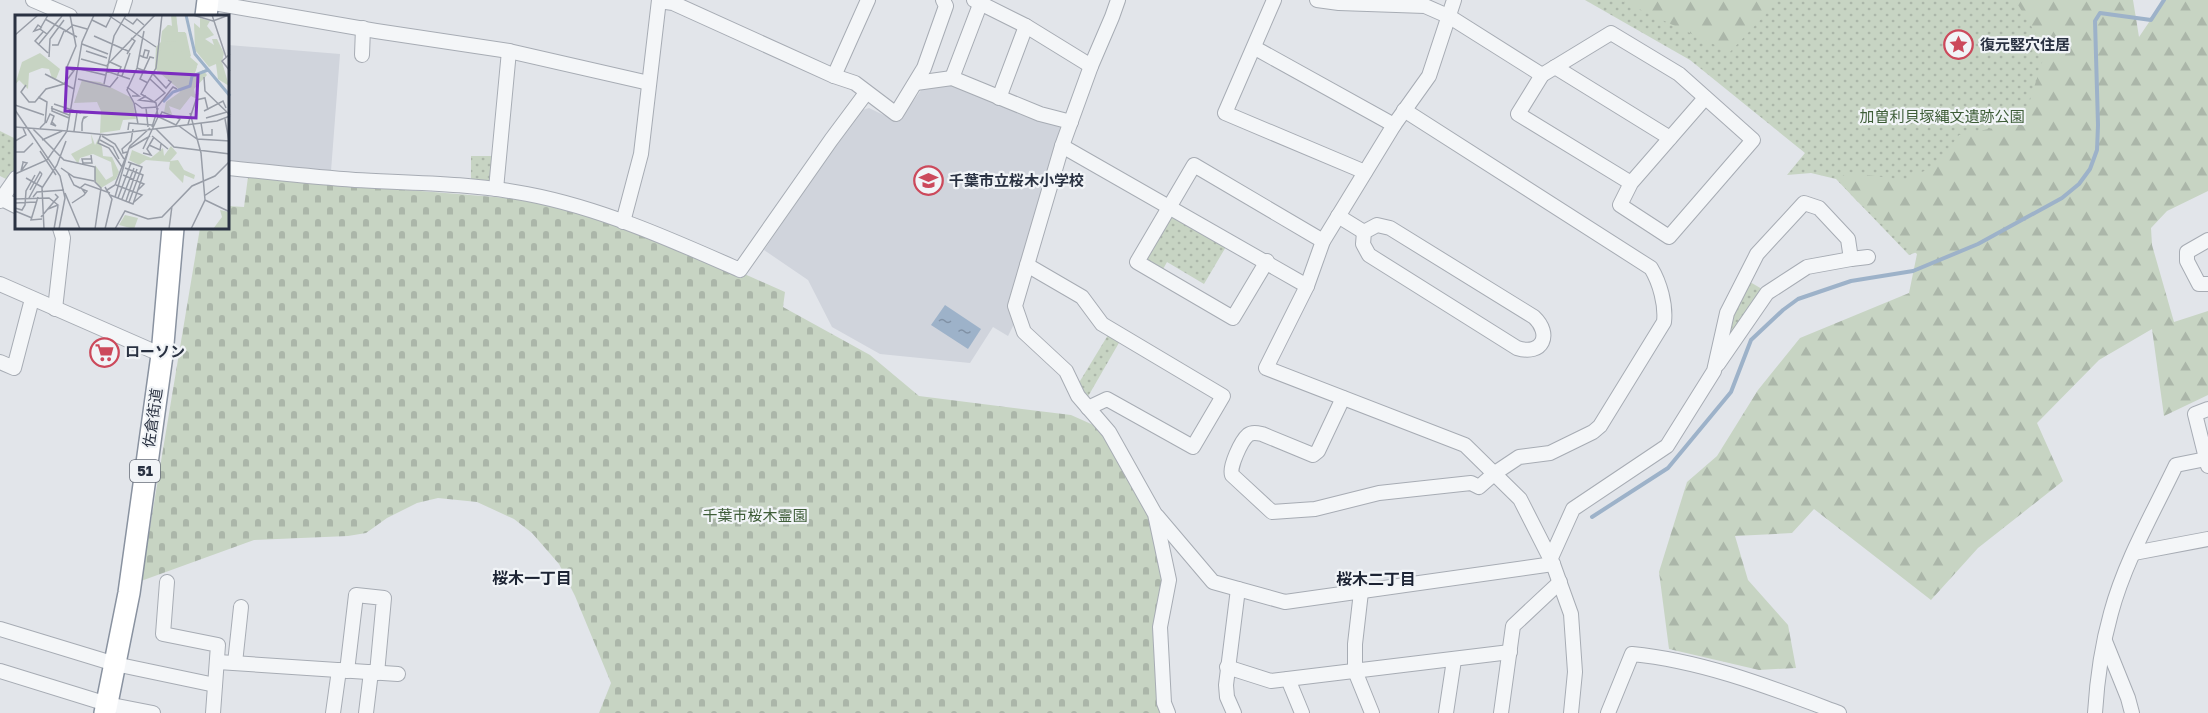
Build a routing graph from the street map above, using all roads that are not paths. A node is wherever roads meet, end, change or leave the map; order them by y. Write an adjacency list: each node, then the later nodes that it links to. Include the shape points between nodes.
1 (33, 0): 12 (street)
2 (125, 0): 13 (street)
3 (868, 0): 23 (street)
4 (943, 0): 26 (street, via 946,6)
5 (1118, 0): 20 (street)
6 (1274, 0): 17 (street)
7 (1317, 0): 14 (street, via 1425,6)
8 (1454, 0): 14 (street)
9 (659, 1): 23 (street, via 673,3); 25 (street)
10 (977, 1): 15 (street); 24 (street)
11 (207, 6): 16 (street)
12 (68, 15)
13 (120, 15)
14 (1450, 17): 22 (street); 30 (street, via 1429,76)
15 (1026, 26): 20 (street); 28 (street)
16 (363, 28): 18 (street); 19 (street)
17 (1255, 48): 32 (street); 36 (street, via 1226,113)
18 (509, 51): 25 (street); 39 (street)
19 (362, 55)
20 (1091, 66): 31 (street)
21 (1555, 67): 22 (street); 29 (street, via 1611,33 1679,74); 33 (street)
22 (1542, 75): 38 (street, via 1518,114)
23 (834, 76): 27 (street, via 855,83)
24 (952, 78): 26 (street); 28 (street)
25 (649, 83): 44 (street, via 641,154)
26 (916, 83): 27 (street, via 896,114)
27 (866, 93): 44 (street, via 740,270)
28 (999, 98): 31 (street)
29 (1705, 98): 33 (street); 38 (street, via 1753,140 1669,237 1620,205)
30 (1404, 111): 32 (street); 66 (street, via 1650,268 1665,313 1665,322 1600,426 1550,453 1519,457)
31 (1071, 122): 34 (street)
32 (1394, 125): 36 (street)
33 (1670, 138): 38 (street)
34 (1062, 147): 42 (street); 53 (street)
35 (230, 168): 39 (street)
36 (1365, 172): 43 (street)
37 (15, 179): 40 (street)
38 (1631, 183)
39 (496, 189): 44 (street, via 529,194)
40 (1, 200): 41 (street)
41 (15, 206)
42 (1170, 206): 49 (street, via 1194,165); 52 (street); 52 (street, via 1137,262 1233,318)
43 (1338, 216): 47 (street); 49 (street)
44 (623, 222)
45 (61, 230): 58 (street)
46 (173, 230): 59 (highway, 佐倉街道 / 51)
47 (1364, 232): 47 (street, via 1377,225 1390,228 1534,317 1543,325 1542,343 1534,350 1517,348 1368,255 1363,244)
48 (2208, 240): 55 (street, via 2187,252 2187,261 2199,284)
49 (1323, 241): 56 (street)
50 (1868, 257): 51 (street)
51 (1851, 259): 61 (street, via 1807,267 1767,293); 61 (street, via 1848,239 1819,208 1804,203 1757,254 1727,313)
52 (1267, 261): 56 (street)
53 (1027, 265): 63 (street, via 1015,306 1024,332 1066,371 1078,396); 63 (street, via 1082,297 1102,324 1222,396 1193,447 1107,399)
54 (0, 284): 57 (street)
55 (2208, 284)
56 (1307, 286): 62 (street, via 1266,368)
57 (33, 299): 58 (street); 60 (street, via 15,368)
58 (56, 309): 59 (street)
59 (162, 355): 82 (highway, 佐倉街道 / 51, via 129,592)
60 (0, 362)
61 (1714, 371): 70 (street, via 1667,446 1573,509)
62 (1343, 398): 66 (street, via 1465,445); 66 (street, via 1313,455 1253,432 1246,436 1231,465 1232,476 1272,512 1315,509 1379,493 1471,483 1479,487)
63 (1089, 408): 67 (street, via 1109,432)
64 (2208, 409): 65 (street, via 2195,414)
65 (2207, 463): 69 (street, via 2176,465)
66 (1495, 473): 70 (street, via 1520,499)
67 (1155, 514): 73 (street, via 1213,582); 96 (street, via 1169,580 1160,627 1164,703)
68 (2208, 538): 69 (street)
69 (2134, 553): 77 (street)
70 (1552, 562): 72 (street); 74 (street)
71 (167, 582): 80 (street, via 163,634 218,645)
72 (1560, 582): 78 (street, via 1513,626); 102 (street, via 1571,614 1575,672)
73 (1238, 589): 74 (street, via 1285,602); 83 (street)
74 (1361, 592): 85 (street)
75 (241, 607): 81 (street)
76 (0, 629): 82 (street)
77 (2105, 639): 105 (street); 106 (street)
78 (1510, 652): 79 (street); 101 (street)
79 (1454, 660): 85 (street); 100 (street)
80 (218, 662): 81 (street); 90 (street)
81 (235, 663): 84 (street)
82 (115, 664): 90 (street); 91 (highway, 佐倉街道 / 51)
83 (1227, 667): 89 (street, via 1271,681); 97 (street, via 1227,697)
84 (343, 670): 87 (street); 87 (street, via 356,595 384,598); 94 (street)
85 (1355, 670): 89 (street); 99 (street)
86 (0, 671): 91 (street)
87 (374, 672): 88 (street); 95 (street)
88 (398, 674)
89 (1288, 679): 98 (street)
90 (216, 685): 93 (street)
91 (106, 708): 92 (street)
92 (153, 713)
93 (213, 713)
94 (333, 713)
95 (366, 713)
96 (1168, 713)
97 (1234, 713)
98 (1302, 713)
99 (1372, 713)
100 (1446, 713)
101 (1501, 713)
102 (1571, 713)
103 (1608, 713): 104 (street, via 1632,654 1666,657 1750,680)
104 (1839, 713)
105 (2095, 713)
106 (2132, 713)

